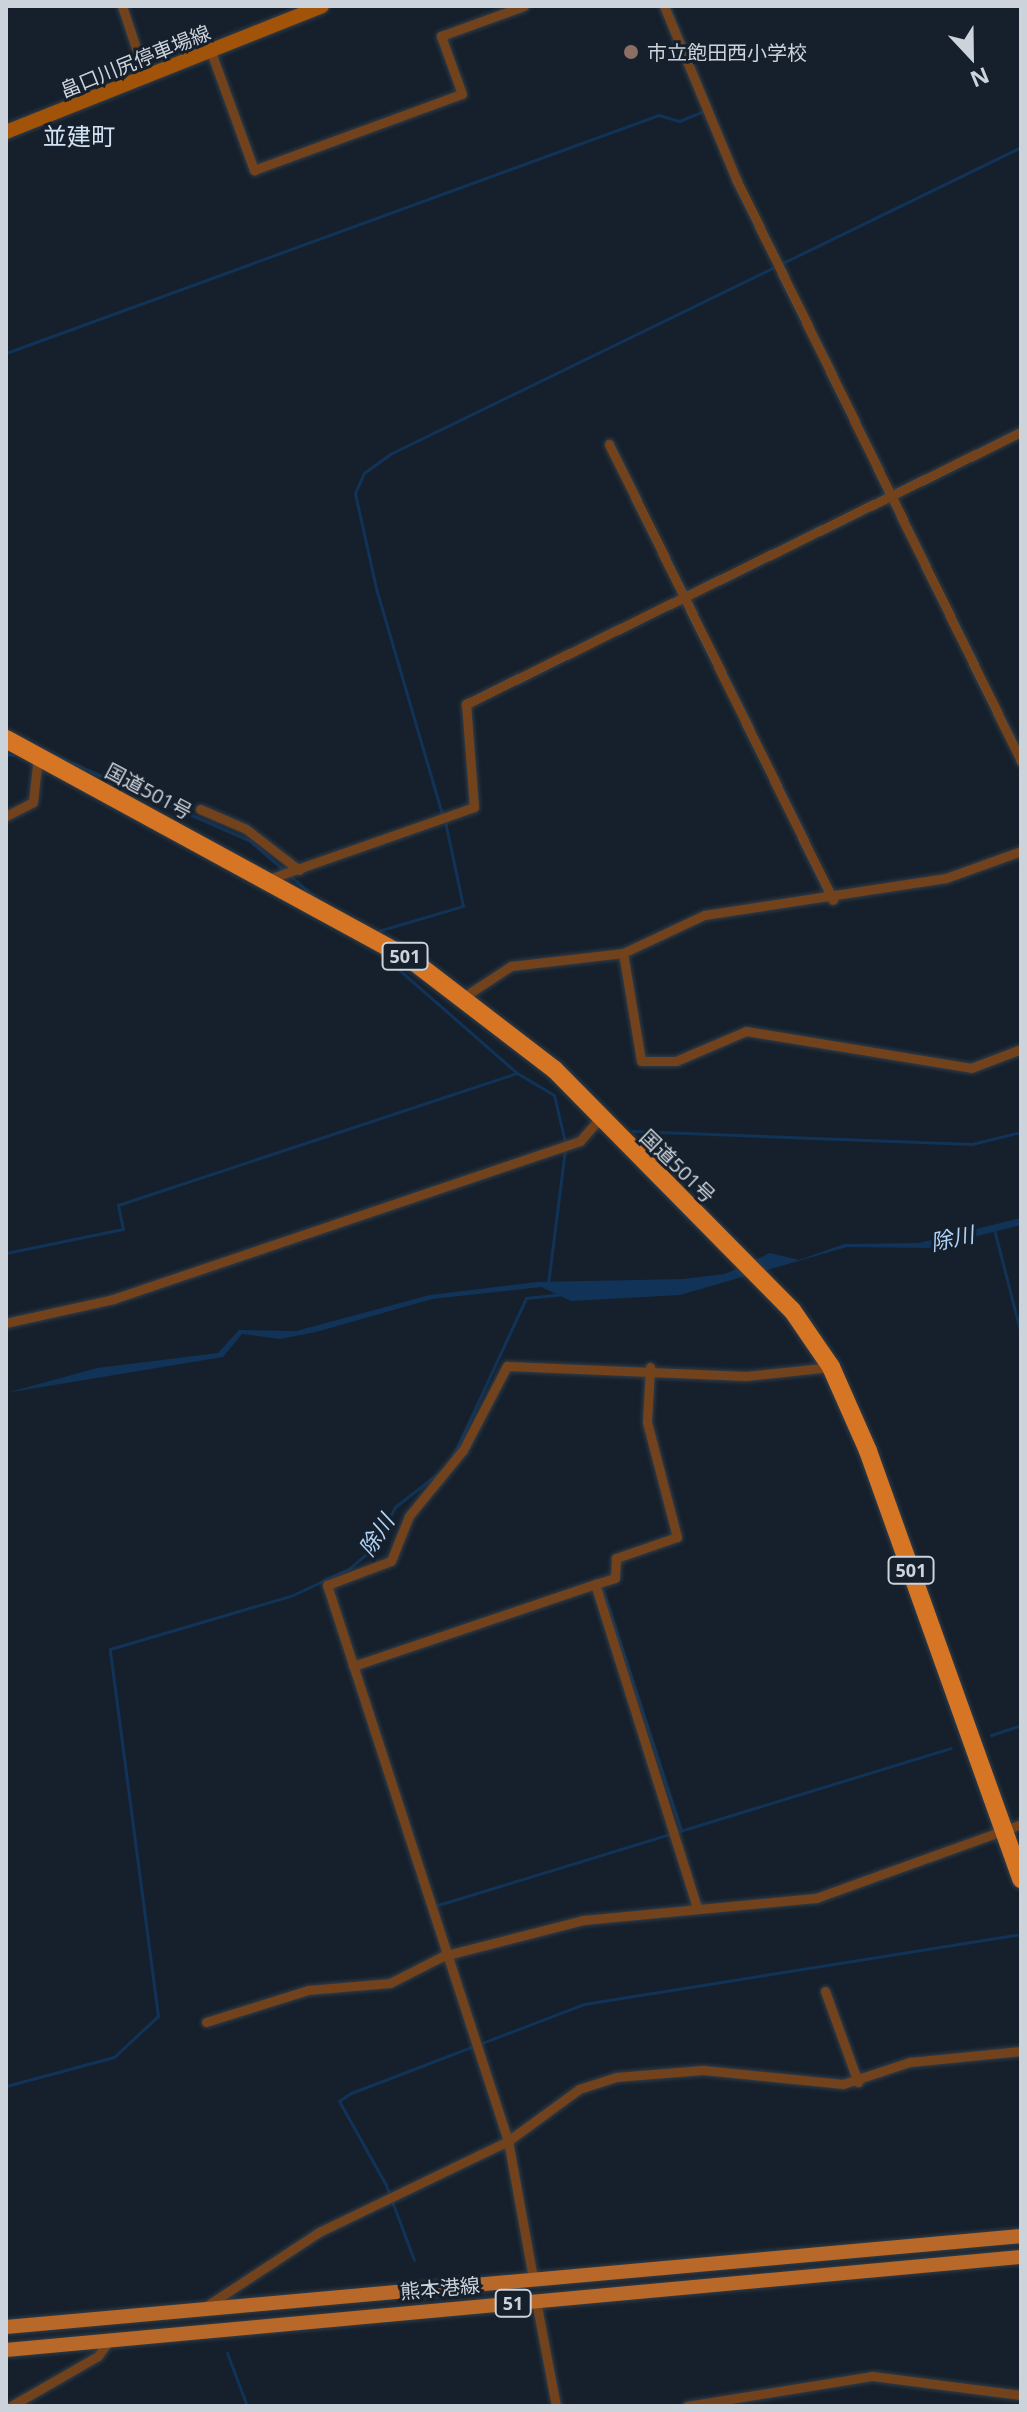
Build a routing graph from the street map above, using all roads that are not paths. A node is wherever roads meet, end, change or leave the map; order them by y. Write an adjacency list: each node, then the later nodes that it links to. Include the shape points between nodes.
1 (122, 6): 6 (street)
2 (524, 6): 5 (street, via 441,36 462,94 254,170)
3 (664, 6): 10 (street, via 737,181)
4 (317, 7): 5 (main road, 畠口川尻停車場線)
5 (211, 52): 6 (main road, 畠口川尻停車場線)
6 (146, 78): 7 (main road, 畠口川尻停車場線)
7 (6, 132)
8 (1021, 432): 10 (street)
9 (609, 444): 11 (street)
10 (891, 497): 11 (street); 14 (street)
11 (684, 598): 18 (street, via 466,704 474,807); 20 (street)
12 (6, 739): 13 (highway, 国道501号 / 501)
13 (38, 756): 16 (street, via 33,802); 19 (highway, 国道501号 / 501)
14 (1021, 761)
15 (200, 809): 18 (street, via 246,829)
16 (6, 816)
17 (1021, 851): 20 (street, via 946,878)
18 (299, 870): 19 (street)
19 (266, 880): 22 (highway, 国道501号 / 501, via 376,935)
20 (833, 900): 21 (street, via 704,915)
21 (623, 953): 22 (street, via 511,966); 23 (street, via 641,1061 676,1061 746,1031 971,1068)
22 (459, 1000): 24 (highway, 国道501号 / 501, via 554,1069)
23 (1021, 1049)
24 (600, 1118): 25 (street, via 580,1141 113,1299); 27 (highway, 国道501号 / 501, via 765,1280)
25 (6, 1323)
26 (650, 1367): 27 (street, via 746,1376); 28 (street, via 647,1422 677,1537 616,1558 615,1578); 29 (street, via 507,1366 463,1450 409,1516 391,1561 327,1585)
27 (831, 1367): 31 (highway, 国道501号 / 501)
28 (595, 1584): 29 (street); 33 (street)
29 (353, 1666): 34 (street)
30 (1021, 1824): 31 (street)
31 (1002, 1830): 32 (highway, 国道501号 / 501); 33 (street, via 816,1898)
32 (1021, 1879)
33 (697, 1907): 34 (street, via 583,1920)
34 (443, 1956): 36 (street, via 390,1983 308,1990); 39 (street)
35 (825, 1991): 38 (street)
36 (206, 2022)
37 (1021, 2051): 38 (street, via 910,2062)
38 (858, 2082): 39 (street, via 808,2086 703,2070 616,2077 579,2089)
39 (508, 2141): 42 (street); 44 (street, via 385,2195)
40 (1021, 2236): 42 (main road, 熊本港線 / 51)
41 (1021, 2257): 43 (main road, 熊本港線 / 51)
42 (533, 2278): 44 (main road, 熊本港線 / 51)
43 (536, 2301): 46 (main road, 熊本港線 / 51); 50 (street)
44 (208, 2305): 45 (main road, 熊本港線 / 51)
45 (6, 2327)
46 (111, 2337): 47 (main road, 熊本港線 / 51); 49 (street, via 98,2356)
47 (6, 2350)
48 (1021, 2395): 51 (street, via 872,2376)
49 (11, 2406)
50 (556, 2406)
51 (687, 2406)

